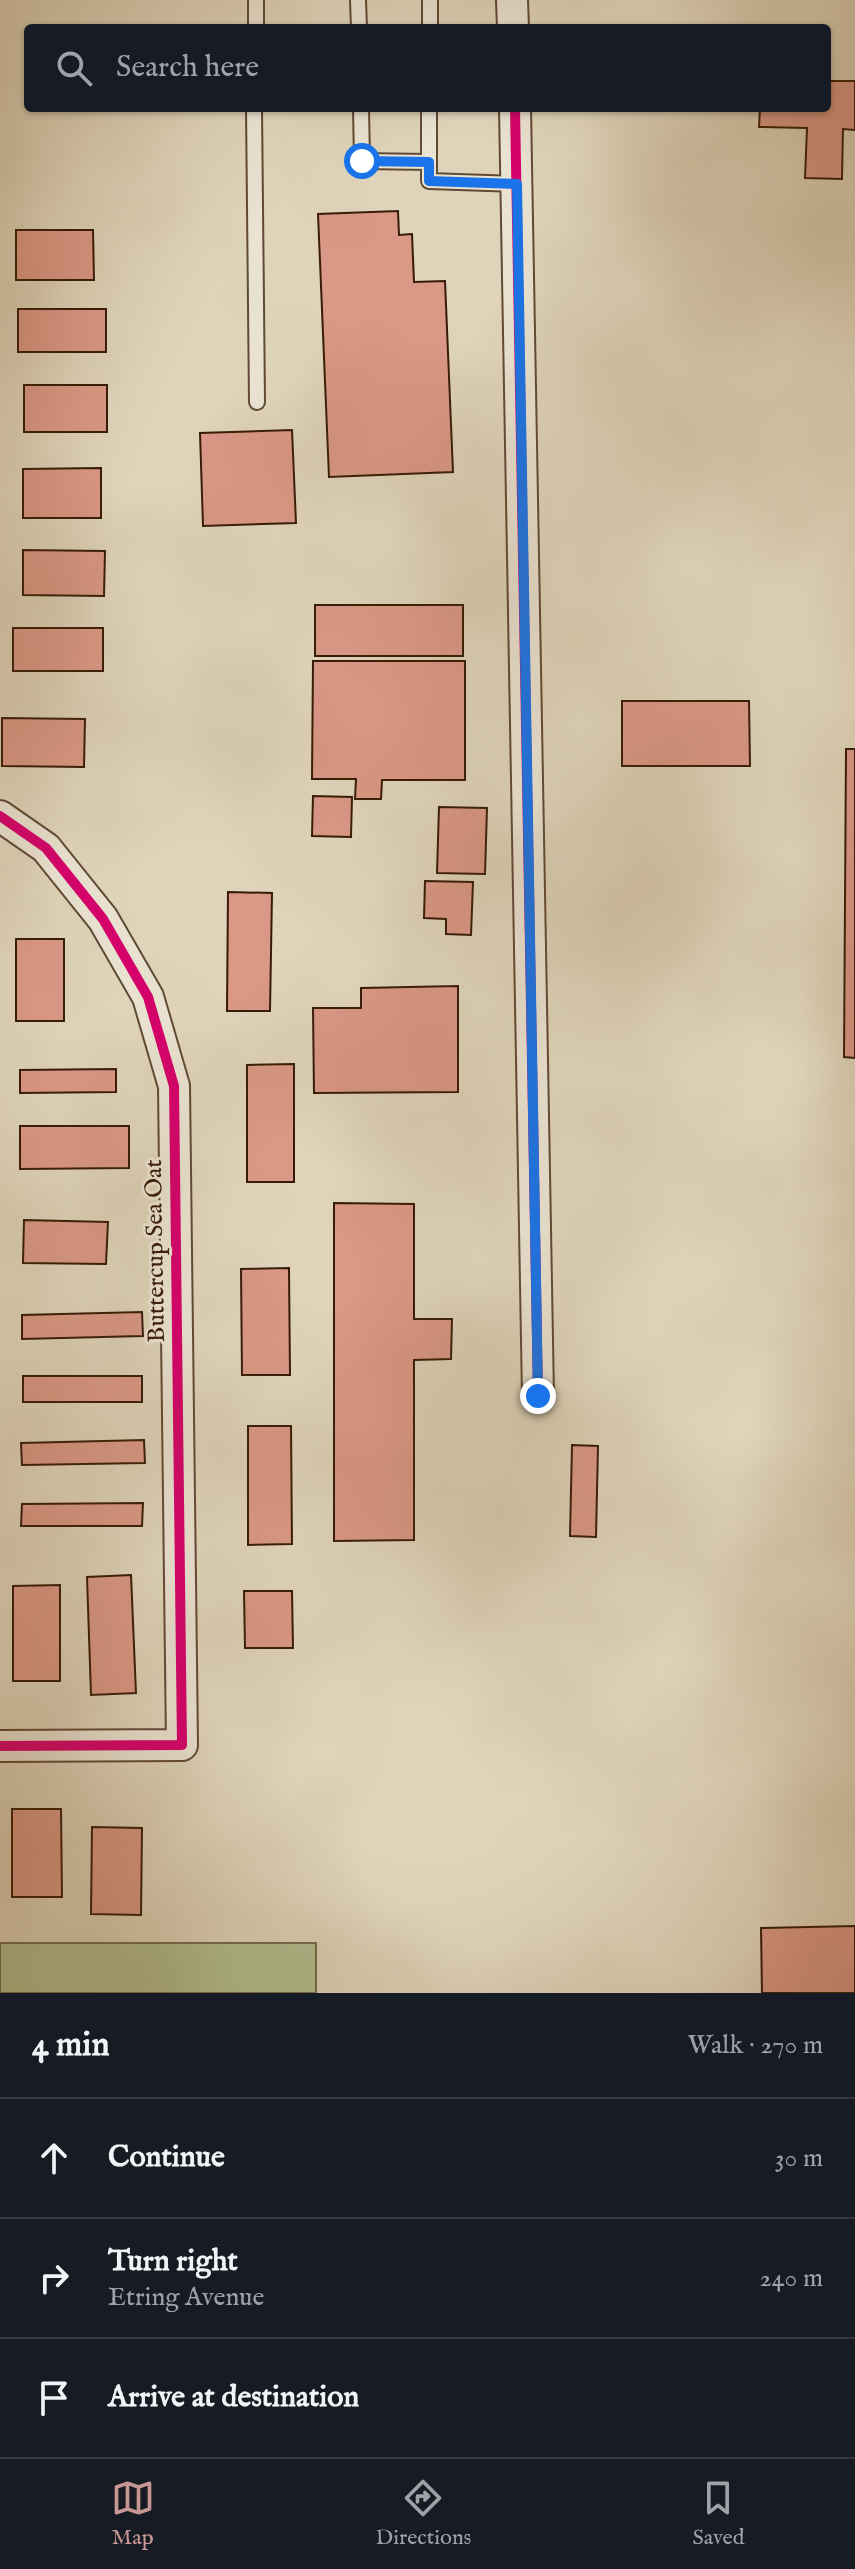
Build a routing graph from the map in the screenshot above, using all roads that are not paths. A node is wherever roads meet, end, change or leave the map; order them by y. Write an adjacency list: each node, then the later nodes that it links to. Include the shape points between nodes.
1 (256, 0): 5 (lane)
2 (358, 0): 6 (lane)
3 (430, 0): 7 (lane)
4 (512, 0): 8 (street)
5 (256, 24)
6 (359, 24)
7 (430, 24)
8 (513, 24)
9 (254, 112): 15 (lane)
10 (361, 112): 13 (lane, via 362,161)
11 (429, 112): 13 (lane)
12 (515, 112): 14 (street)
13 (429, 162): 14 (lane, via 429,181)
14 (517, 184): 17 (street)
15 (257, 402)
16 (0, 816): 18 (street, Buttercup Sea Oat, via 46,848 103,919 148,997 174,1086 182,1745)
17 (538, 1396)
18 (0, 1746)

